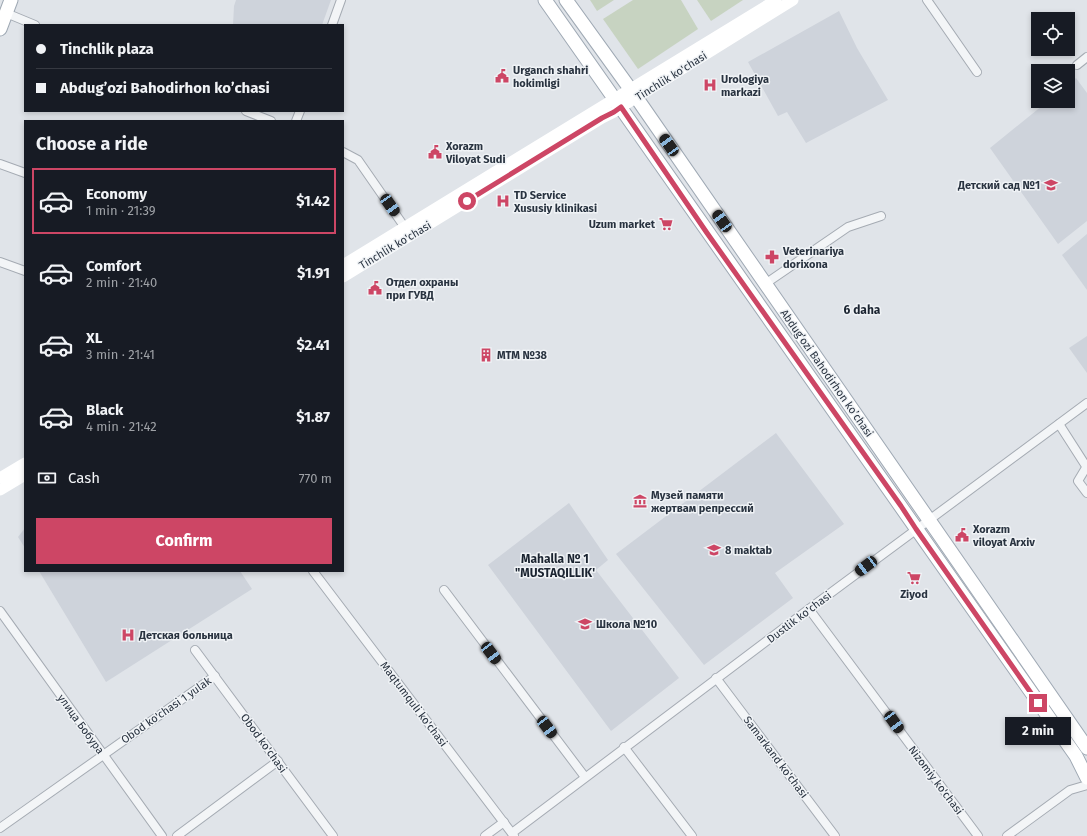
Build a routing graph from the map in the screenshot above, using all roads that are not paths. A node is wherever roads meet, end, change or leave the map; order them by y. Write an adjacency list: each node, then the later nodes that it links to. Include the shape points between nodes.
1 (11, 0): 8 (main road)
2 (341, 0): 10 (street)
3 (545, 0): 16 (main road, Abdug’ozi Bahodirhon ko’chasi)
4 (566, 0): 15 (main road, Abdug’ozi Bahodirhon ko’chasi)
5 (776, 0): 15 (main road, Tinchlik ko'chasi)
6 (793, 0): 15 (main road, Tinchlik ko'chasi)
7 (927, 0): 14 (street)
8 (6, 13): 9 (street); 11 (main road)
9 (33, 24)
10 (332, 24)
11 (0, 29)
12 (1087, 57): 13 (street)
13 (1076, 65)
14 (977, 72)
15 (633, 93): 16 (main road, Tinchlik ko'chasi); 28 (main road, Abdug’ozi Bahodirhon ko’chasi)
16 (618, 102): 23 (main road, Tinchlik ko'chasi); 38 (main road, Abdug’ozi Bahodirhon ko’chasi)
17 (248, 112): 18 (street)
18 (268, 120)
19 (344, 153): 23 (street, via 358,160)
20 (0, 164): 21 (street)
21 (24, 173)
22 (880, 216): 28 (street, via 848,227)
23 (408, 232): 25 (main road, Tinchlik ko'chasi); 27 (main road, Tinchlik ko'chasi)
24 (0, 262): 26 (street)
25 (344, 264)
26 (24, 271)
27 (344, 275)
28 (765, 284): 37 (main road, Abdug’ozi Bahodirhon ko’chasi)
29 (1087, 403): 30 (street, Dustlik ko'chasi)
30 (1059, 424): 32 (street); 37 (street, Dustlik ko'chasi)
31 (24, 464): 34 (main road)
32 (1087, 466): 36 (street, via 1078,481)
33 (24, 475): 35 (main road)
34 (0, 478)
35 (0, 490)
36 (1087, 493)
37 (929, 520): 38 (street, Dustlik ko'chasi); 47 (main road, Abdug’ozi Bahodirhon ko’chasi)
38 (916, 529): 41 (street, Dustlik ko'chasi); 51 (main road, Abdug’ozi Bahodirhon ko’chasi, via 1076,756)
39 (314, 572): 53 (street, Maqtumquli ko'chasi)
40 (444, 590): 50 (street)
41 (809, 608): 45 (street, Dustlik ko'chasi); 62 (street, Nizomiy ko'chasi)
42 (0, 611): 48 (street, улица Бобура)
43 (195, 650): 44 (street, Obod ko'chasi)
44 (215, 676): 48 (street, Obod ko'chasi 1 yulak); 49 (street, Obod ko'chasi)
45 (716, 678): 46 (street, Dustlik ko'chasi); 61 (street, Samarkand ko'chasi)
46 (624, 747): 50 (street, Dustlik ko'chasi); 60 (street)
47 (1087, 748)
48 (103, 755): 54 (street, Obod ko'chasi 1 yulak); 56 (street, улица Бобура)
49 (278, 761): 57 (street); 58 (street, Obod ko'chasi)
50 (585, 777): 55 (street, Dustlik ko'chasi)
51 (1087, 778)
52 (1087, 785): 63 (street, via 1070,790)
53 (504, 822): 55 (street, Maqtumquli ko'chasi); 59 (street)
54 (0, 828)
55 (513, 835)
56 (162, 836)
57 (177, 836)
58 (333, 836)
59 (485, 836)
60 (692, 836)
61 (835, 836)
62 (978, 836)
63 (1007, 836)

